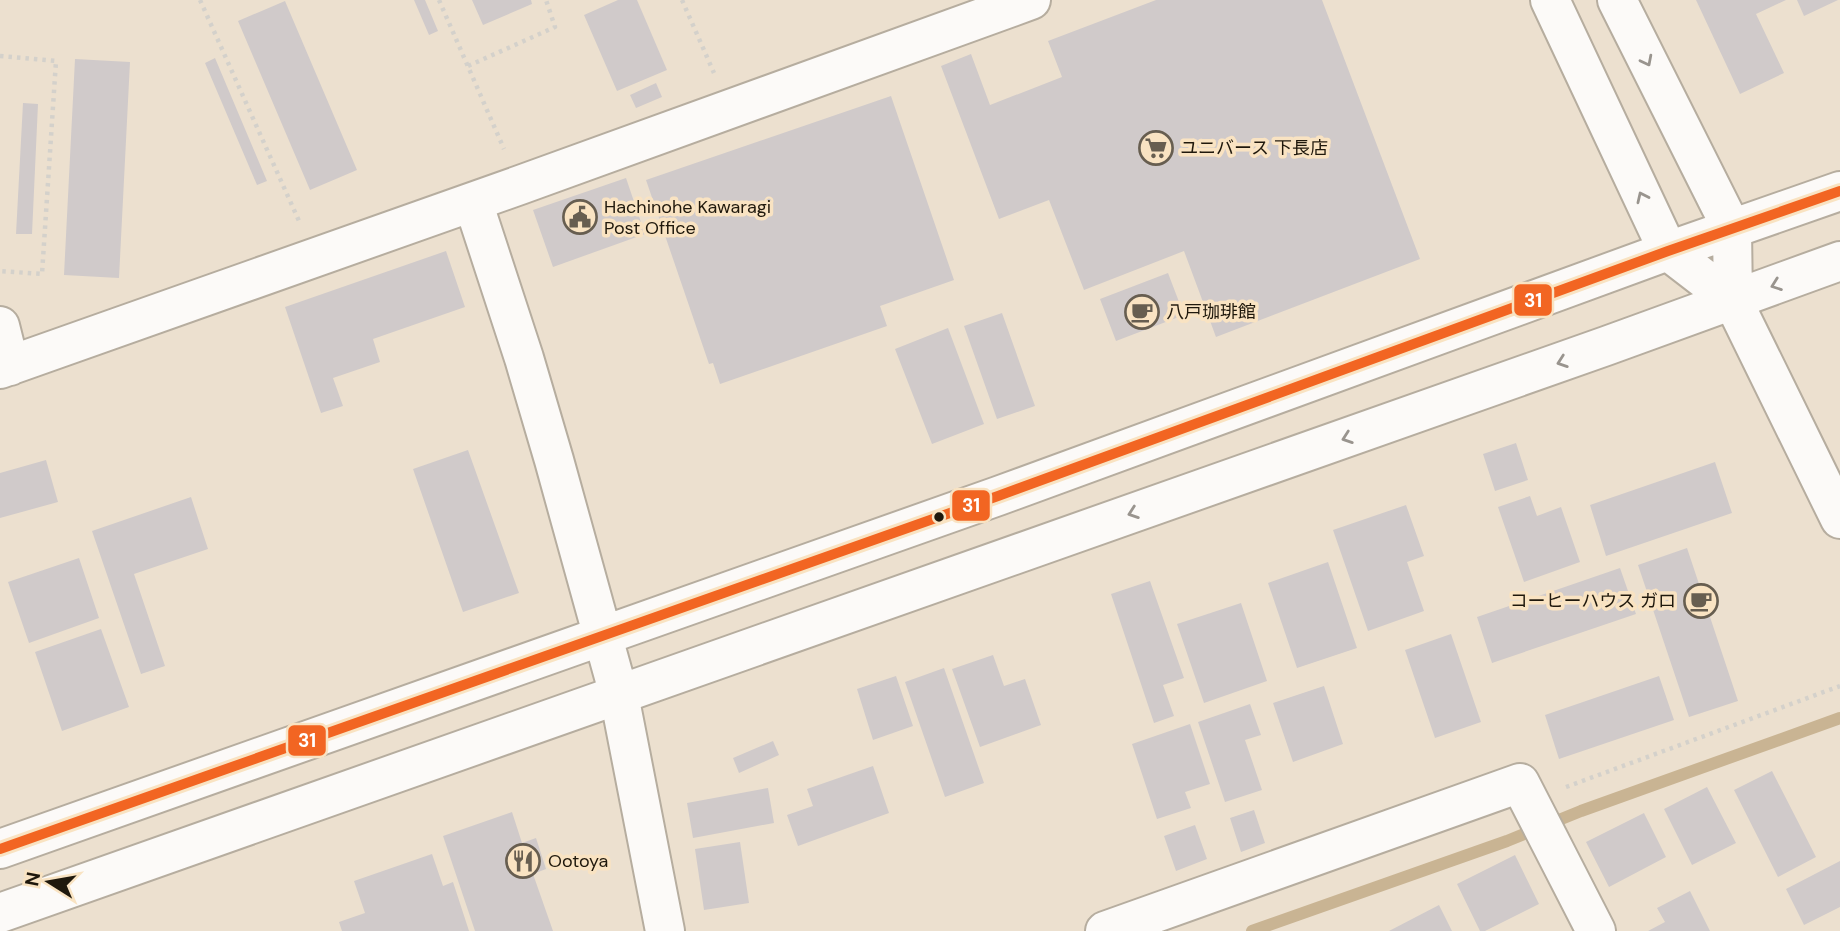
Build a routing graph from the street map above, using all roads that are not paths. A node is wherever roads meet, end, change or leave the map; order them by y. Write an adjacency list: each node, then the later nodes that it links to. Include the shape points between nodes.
1 (1031, 0): 5 (street)
2 (1550, 0): 7 (street, one-way to 2)
3 (1617, 0): 6 (street, one-way to 6)
4 (1840, 191): 6 (street)
5 (474, 202): 11 (street); 13 (street)
6 (1732, 229): 7 (street); 9 (street)
7 (1668, 251): 9 (street); 13 (street)
8 (1840, 261): 9 (street, one-way to 9)
9 (1733, 301): 12 (street); 14 (street, one-way to 14)
10 (0, 326): 11 (street)
11 (5, 368)
12 (1840, 519)
13 (603, 637): 14 (street); 15 (street)
14 (619, 695): 16 (street); 18 (street)
15 (0, 849)
16 (0, 913)
17 (1178, 919): 19 (street); 20 (street, via 1520,783)
18 (665, 931)
19 (1105, 931)
20 (1596, 931)

